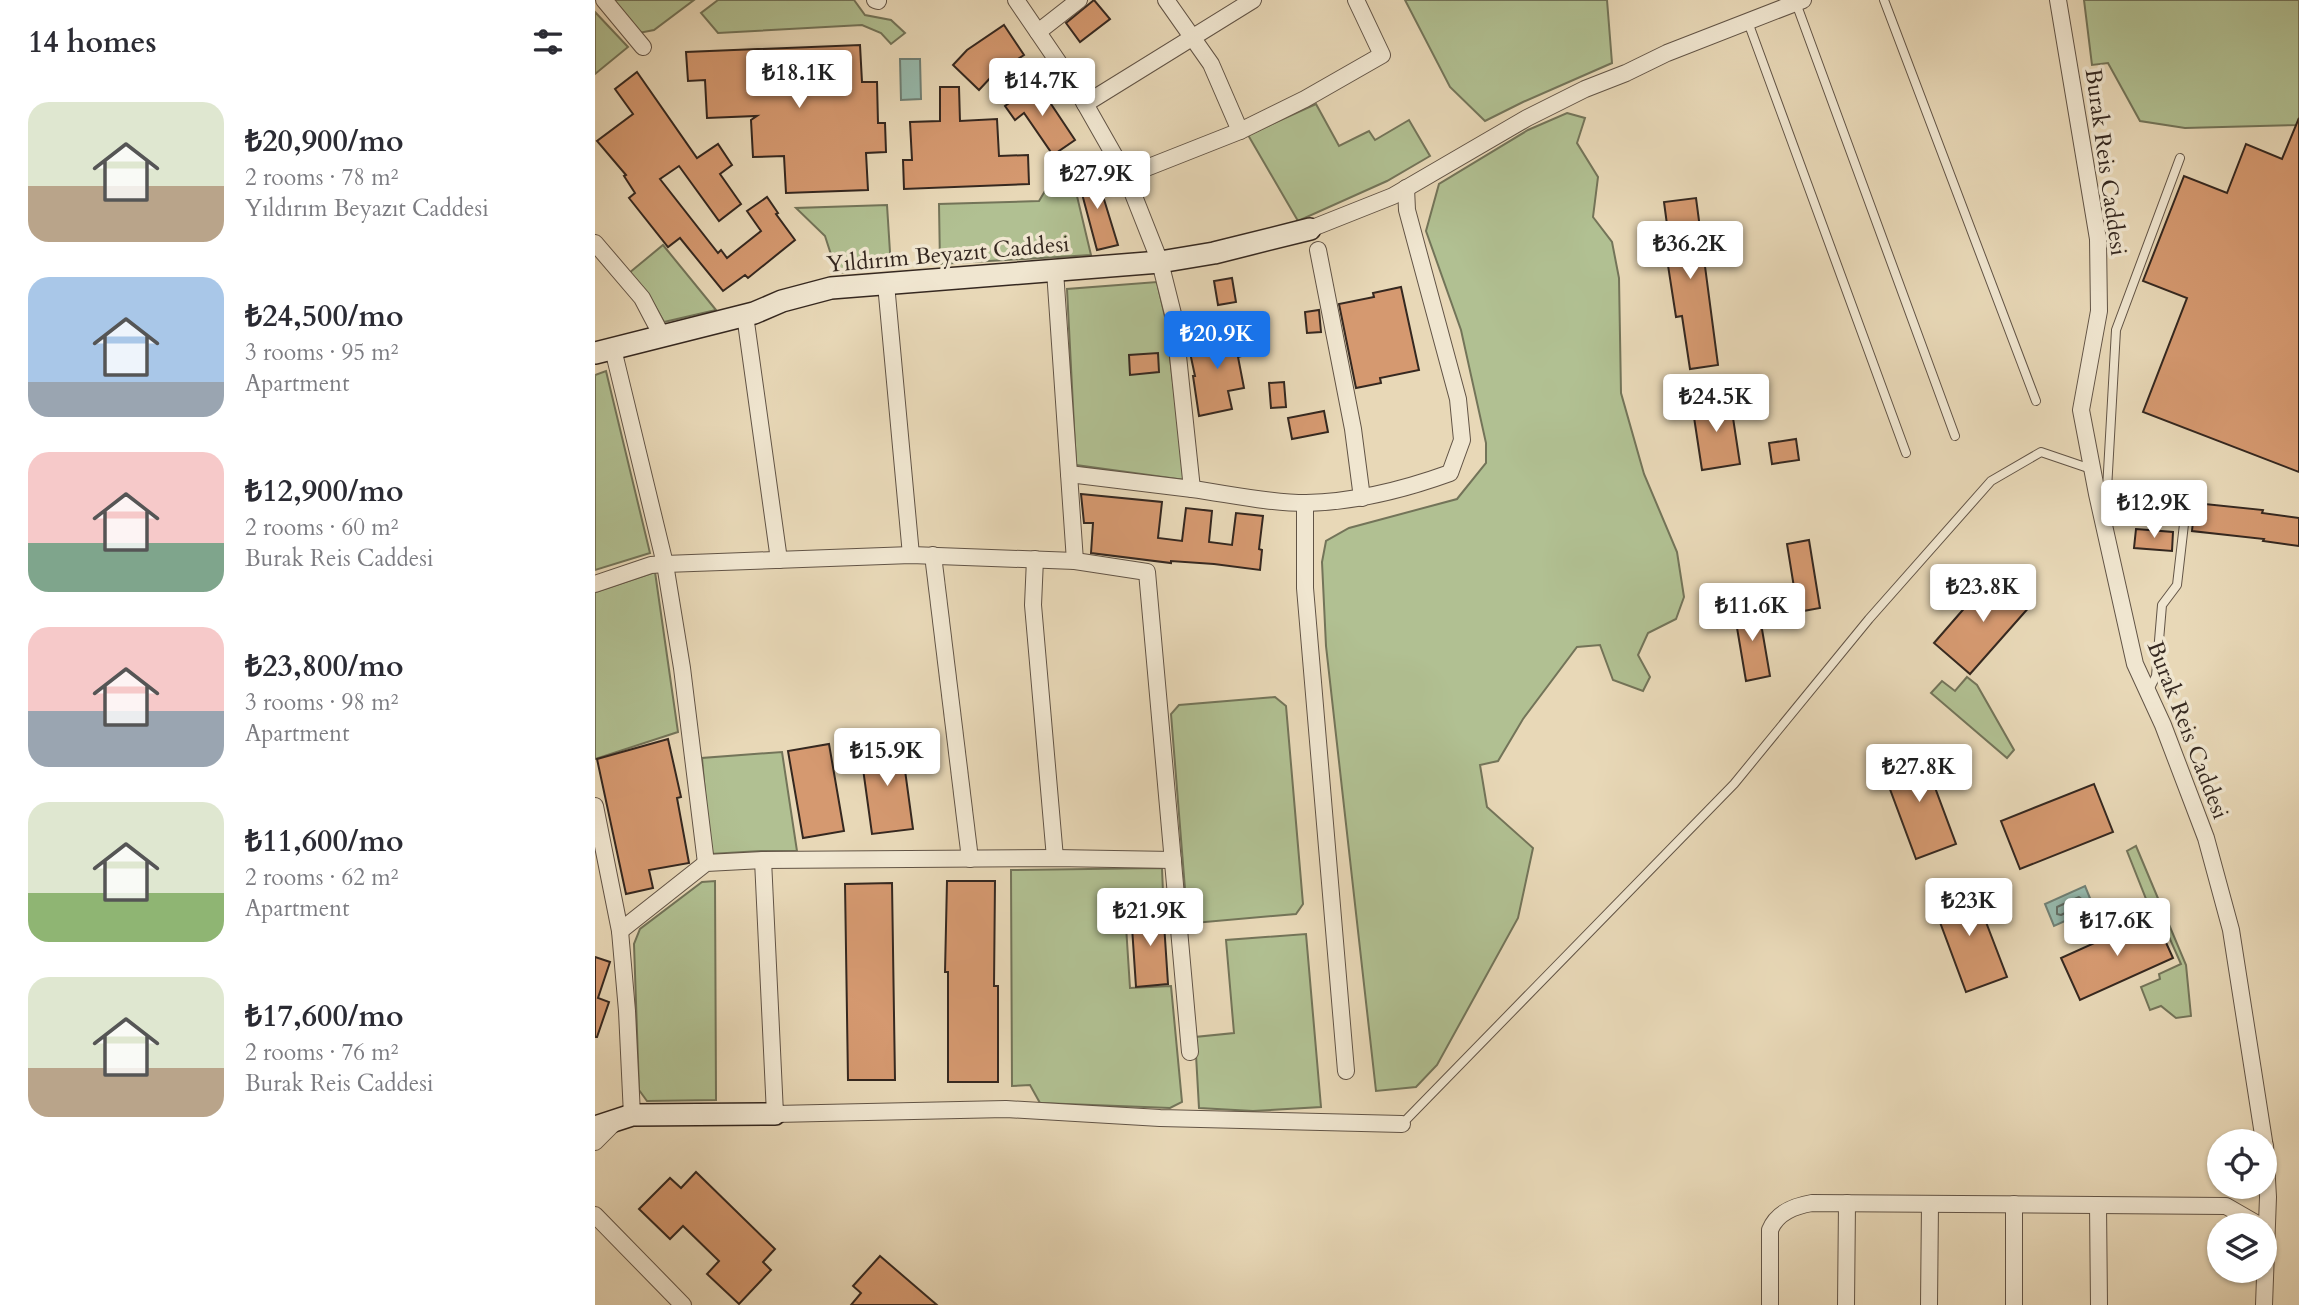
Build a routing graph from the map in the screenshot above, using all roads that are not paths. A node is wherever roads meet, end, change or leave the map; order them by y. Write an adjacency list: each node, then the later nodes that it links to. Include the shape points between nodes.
1 (604, 0): 13 (street)
2 (1016, 0): 11 (street)
3 (1079, 0): 11 (street)
4 (1166, 0): 12 (street)
5 (1253, 0): 12 (street)
6 (1356, 0): 15 (street, via 1382,55)
7 (1884, 0): 28 (lane)
8 (2058, 1): 31 (street, Burak Reis Caddesi, via 2098,239 2099,311 2081,410)
9 (1800, 2): 10 (street); 29 (lane)
10 (1748, 22): 18 (street, via 1585,89); 30 (lane)
11 (1038, 32): 14 (street)
12 (1193, 37): 14 (street); 15 (street, via 1211,64)
13 (643, 47)
14 (1085, 104): 17 (street)
15 (1240, 131): 17 (street)
16 (2180, 158): 37 (lane, via 2116,330)
17 (1126, 176): 22 (street)
18 (1406, 188): 19 (street); 34 (street, via 1407,210 1458,399 1462,440 1450,474)
19 (1310, 229): 22 (street, Yıldırım Beyazıt Caddesi)
20 (595, 243): 26 (street, via 642,298)
21 (1318, 250): 34 (street, via 1353,429)
22 (1160, 262): 23 (street, Yıldırım Beyazıt Caddesi); 33 (street, via 1174,318)
23 (1055, 271): 24 (street, Yıldırım Beyazıt Caddesi); 32 (street)
24 (886, 284): 25 (street, Yıldırım Beyazıt Caddesi, via 831,288); 38 (street)
25 (745, 315): 26 (street, Yıldırım Beyazıt Caddesi); 41 (street)
26 (662, 336): 27 (street, Yıldırım Beyazıt Caddesi)
27 (604, 351): 43 (street)
28 (2036, 401)
29 (1955, 436)
30 (1906, 453)
31 (2092, 470): 37 (street, Burak Reis Caddesi); 57 (lane, via 2041,452 1991,481 1869,619 1734,784)
32 (1069, 474): 33 (street); 42 (street)
33 (1192, 489): 36 (street)
34 (1361, 498): 36 (street)
35 (2187, 498): 45 (lane, via 2177,585 2162,605 2156,676)
36 (1305, 503): 54 (street, via 1305,588)
37 (2105, 528): 45 (street, Burak Reis Caddesi, via 2135,664)
38 (911, 555): 39 (street); 41 (street)
39 (933, 555): 40 (street); 48 (street)
40 (1035, 559): 42 (street); 47 (street, via 1033,605)
41 (779, 560): 43 (street)
42 (1075, 561): 50 (street, via 1147,572)
43 (665, 564): 44 (street); 51 (street)
44 (595, 584)
45 (2148, 692): 59 (street, Burak Reis Caddesi, via 2206,838 2231,930)
46 (595, 806): 52 (street)
47 (1055, 858): 48 (street); 50 (street)
48 (970, 859): 49 (street)
49 (763, 860): 51 (street); 55 (street)
50 (1173, 860): 53 (street)
51 (706, 863): 52 (street)
52 (620, 931): 56 (street, via 627,1011)
53 (1190, 1052)
54 (1346, 1071)
55 (775, 1114): 56 (street); 57 (street, via 1006,1110)
56 (625, 1117): 58 (street); 60 (street)
57 (1402, 1125)
58 (595, 1126)
59 (2262, 1129)
60 (595, 1142)
61 (1847, 1203): 62 (street); 69 (street, via 1793,1206 1773,1221); 70 (street)
62 (1930, 1204): 63 (street); 71 (street)
63 (2014, 1205): 64 (street); 72 (street)
64 (2098, 1205): 65 (street, via 2226,1206); 73 (street)
65 (2238, 1213)
66 (595, 1215): 68 (street)
67 (2264, 1283): 74 (street, Burak Reis Caddesi)
68 (674, 1301)
69 (1770, 1305)
70 (1846, 1305)
71 (1929, 1305)
72 (2014, 1305)
73 (2099, 1305)
74 (2264, 1305)

